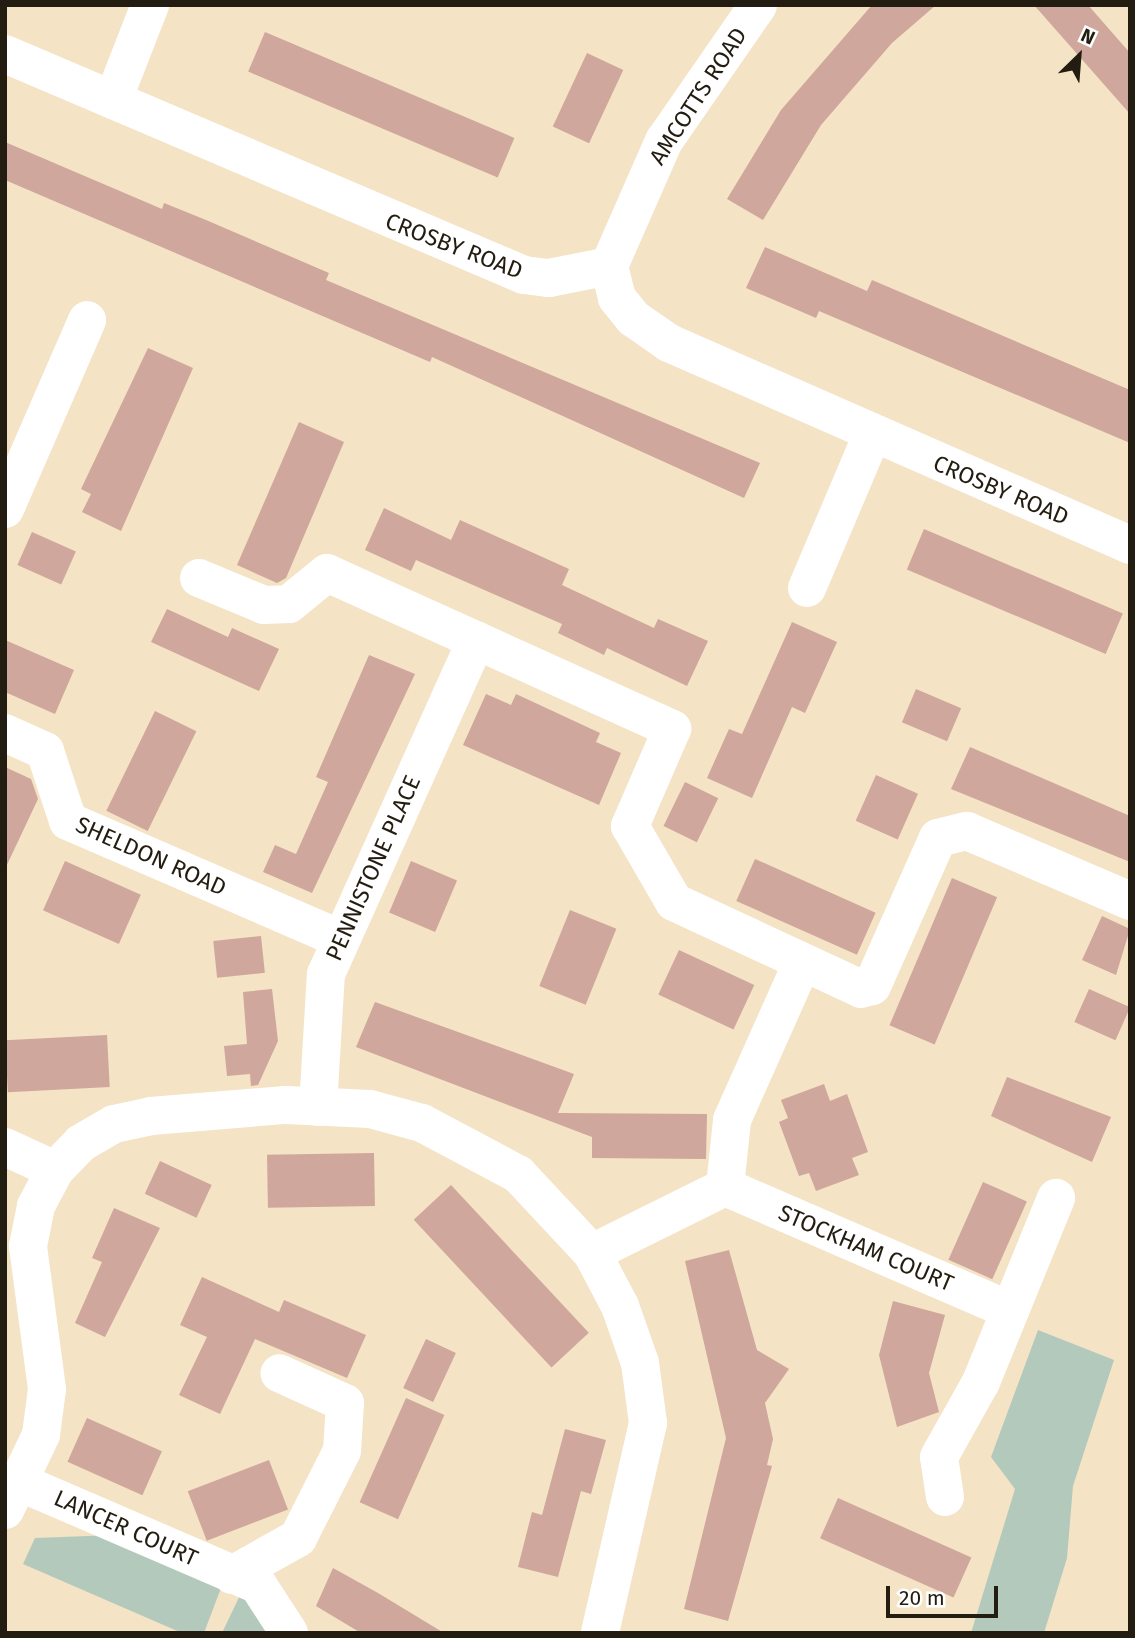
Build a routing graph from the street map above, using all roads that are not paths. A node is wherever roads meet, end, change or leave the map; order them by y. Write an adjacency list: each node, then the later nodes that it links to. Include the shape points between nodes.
1 (150, 5): 4 (street)
2 (758, 5): 5 (street, AMCOTTS ROAD, via 664,141)
3 (5, 54): 4 (street, CROSBY ROAD)
4 (113, 100): 5 (street, CROSBY ROAD, via 524,275 549,278)
5 (609, 267): 7 (street, CROSBY ROAD, via 617,298 652,333)
6 (87, 320): 8 (street)
7 (872, 435): 10 (street, CROSBY ROAD); 12 (street)
8 (19, 443): 9 (street)
9 (5, 509)
10 (1130, 545)
11 (199, 578): 13 (street, via 264,605 289,604 327,573)
12 (807, 588)
13 (476, 640): 16 (street, PENNISTONE PLACE); 17 (street, via 672,729 630,826 674,902)
14 (5, 733): 16 (street, SHELDON ROAD, via 45,751 68,821)
15 (1130, 901): 17 (street, via 967,831 938,838 872,986 861,989)
16 (341, 939): 18 (street, PENNISTONE PLACE, via 326,974)
17 (802, 964): 21 (street, via 732,1120)
18 (318, 1107): 20 (street, via 218,1107 114,1124 81,1143); 23 (street, via 370,1109 472,1144 558,1210)
19 (5, 1147): 20 (street)
20 (55, 1170): 26 (street, via 36,1206 28,1246 47,1389 41,1435)
21 (724, 1186): 23 (street); 24 (street, STOCKHAM COURT)
22 (1056, 1198): 24 (street)
23 (592, 1253): 30 (street, via 621,1306 640,1363 648,1423)
24 (1007, 1308): 27 (street, via 981,1382 939,1457)
25 (279, 1373): 28 (street, via 345,1403 342,1451 298,1538)
26 (11, 1493): 28 (street, LANCER COURT)
27 (945, 1497)
28 (232, 1575): 29 (street, LANCER COURT, via 258,1585)
29 (289, 1633)
30 (600, 1633)

